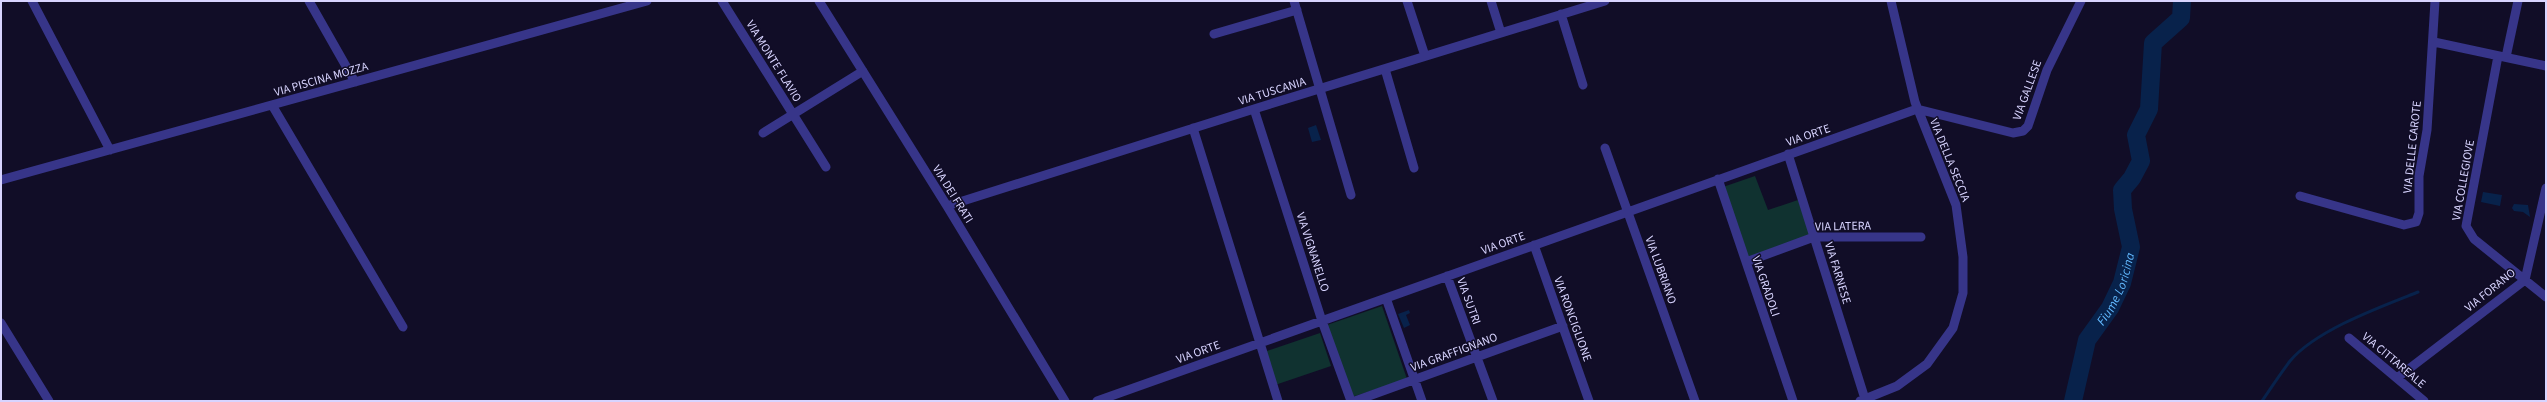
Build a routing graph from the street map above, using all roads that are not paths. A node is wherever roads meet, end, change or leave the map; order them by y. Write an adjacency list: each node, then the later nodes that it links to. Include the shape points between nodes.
1 (32, 1): 34 (street)
2 (309, 1): 24 (street)
3 (647, 1): 24 (street, VIA PISCINA MOZZA)
4 (722, 1): 30 (street, VIA MONTE FLAVIO)
5 (819, 1): 23 (street, VIA DEI FRATI)
6 (1294, 1): 14 (street)
7 (1407, 1): 19 (street)
8 (1491, 1): 16 (street)
9 (1605, 1): 15 (street, VIA TUSCANIA)
10 (1891, 1): 29 (street, VIA DELLA SECCIA)
11 (2081, 1): 29 (street, VIA GALLESE, via 2049,65 2028,126 2023,131 2013,133)
12 (2435, 1): 18 (street, VIA DELLE CAROTE)
13 (2518, 1): 20 (street, VIA COLLEGIOVE)
14 (1297, 10): 17 (street); 26 (street)
15 (1561, 14): 16 (street, VIA TUSCANIA); 25 (street)
16 (1501, 33): 19 (street, VIA TUSCANIA)
17 (1214, 34)
18 (2434, 42): 20 (street); 42 (street, VIA DELLE CAROTE, via 2420,176 2419,213 2416,222 2404,225)
19 (1425, 56): 22 (street, VIA TUSCANIA)
20 (2502, 56): 21 (street); 50 (street, VIA COLLEGIOVE, via 2466,226 2474,240)
21 (2546, 66)
22 (1384, 69): 26 (street, VIA TUSCANIA); 37 (street)
23 (863, 71): 30 (street, VIA MONTE FLAVIO); 43 (street, VIA DEI FRATI)
24 (355, 82): 27 (street, VIA PISCINA MOZZA)
25 (1583, 85)
26 (1320, 88): 28 (street, VIA TUSCANIA); 41 (street)
27 (272, 105): 34 (street, VIA PISCINA MOZZA); 56 (street)
28 (1254, 108): 31 (street, VIA TUSCANIA); 53 (street, VIA VIGNANELLO)
29 (1917, 109): 35 (street, VIA ORTE); 62 (street, VIA DELLA SECCIA, via 1956,205 1964,271 1962,299 1950,333 1928,364 1892,388)
30 (793, 114): 32 (street, VIA MONTE FLAVIO); 36 (street, VIA MONTE FLAVIO)
31 (1193, 128): 43 (street, VIA TUSCANIA); 58 (street)
32 (763, 133)
33 (1605, 148): 44 (street, VIA LUBRIANO)
34 (110, 150): 38 (street, VIA PISCINA MOZZA)
35 (1788, 154): 39 (street, VIA ORTE); 45 (street, VIA FARNESE)
36 (826, 167)
37 (1414, 168)
38 (1, 180)
39 (1718, 180): 44 (street, VIA ORTE); 48 (street, VIA GRADOLI)
40 (2546, 188): 50 (street, VIA FORANO)
41 (1351, 196)
42 (2300, 196)
43 (947, 206): 64 (street, VIA DEI FRATI)
44 (1628, 212): 47 (street, VIA ORTE); 72 (street, VIA LUBRIANO)
45 (1814, 237): 46 (street, VIA LATERA); 48 (street, VIA LATERA); 62 (street, VIA FARNESE)
46 (1921, 237)
47 (1534, 245): 49 (street, VIA ORTE); 55 (street, VIA RONCIGLIONE)
48 (1746, 262): 73 (street, VIA GRADOLI)
49 (1447, 276): 52 (street, VIA ORTE); 59 (street, VIA SUTRI)
50 (2525, 280): 51 (street, VIA COLLEGIOVE); 60 (street, VIA FORANO)
51 (2546, 296)
52 (1386, 298): 53 (street, VIA ORTE); 61 (street)
53 (1322, 321): 58 (street, VIA ORTE); 67 (street, VIA VIGNANELLO)
54 (1, 323): 63 (street)
55 (1562, 326): 59 (street, VIA GRAFFIGNANO); 71 (street, VIA RONCIGLIONE)
56 (403, 327)
57 (2350, 338): 60 (street, VIA CITTAREALE)
58 (1258, 343): 65 (street, VIA ORTE); 66 (street)
59 (1477, 357): 61 (street, VIA GRAFFIGNANO); 70 (street, VIA SUTRI)
60 (2397, 378): 74 (street, VIA CITTAREALE)
61 (1415, 380): 68 (street, VIA GRAFFIGNANO); 69 (street)
62 (1862, 400)
63 (49, 401)
64 (1065, 401)
65 (1097, 401)
66 (1278, 401)
67 (1351, 401)
68 (1354, 401)
69 (1422, 401)
70 (1493, 401)
71 (1589, 401)
72 (1695, 401)
73 (1792, 401)
74 (2424, 401)

